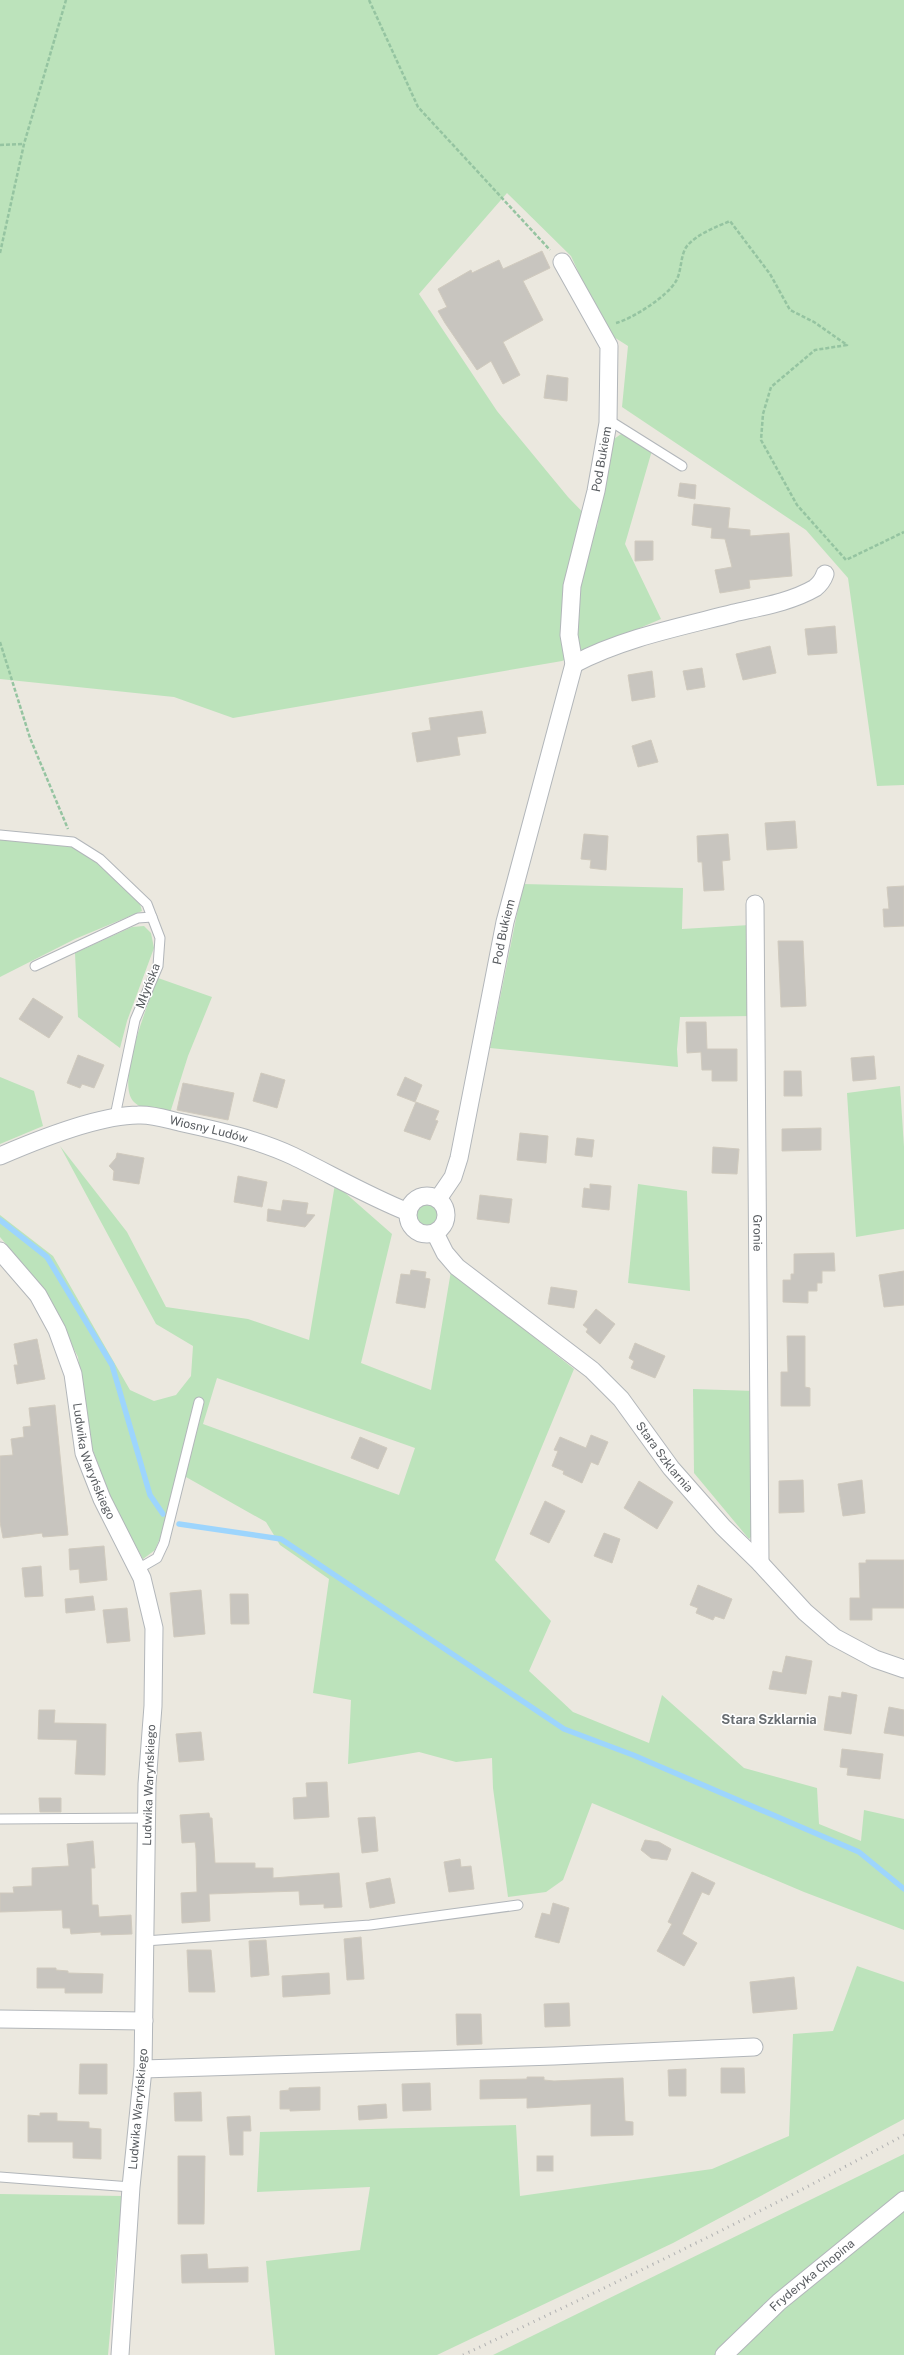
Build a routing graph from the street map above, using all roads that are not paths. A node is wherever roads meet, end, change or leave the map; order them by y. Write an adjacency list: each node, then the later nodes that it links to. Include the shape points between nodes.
1 (562, 262): 2 (street, Pod Bukiem, via 608,346)
2 (608, 423): 3 (lane, via 615,424); 5 (street, Pod Bukiem, via 596,491 572,586 569,635)
3 (682, 466)
4 (825, 574): 5 (street, via 823,581 815,588 780,602 673,628 596,653)
5 (574, 664): 12 (street, Pod Bukiem, via 505,922 458,1158 453,1177)
6 (0, 835): 8 (lane, Młyńska, via 73,842 100,859 147,904)
7 (756, 904): 17 (street, Gronie)
8 (152, 918): 9 (lane, via 138,918); 10 (lane, Młyńska, via 160,938 158,966 135,1020)
9 (35, 966)
10 (115, 1116): 11 (street, Wiosny Ludów, via 39,1139); 13 (street, Wiosny Ludów, via 140,1114 256,1142 292,1156 375,1199)
11 (0, 1156)
12 (438, 1199): 13 (street, via 426,1195 420,1197 410,1205); 14 (street, via 447,1214 444,1225)
13 (408, 1212): 14 (street, via 409,1223 417,1232)
14 (435, 1233): 17 (street, Stara Szklarnia, via 456,1267 592,1370 621,1399 671,1468 723,1527)
15 (0, 1251): 18 (street, Ludwika Waryńskiego, via 38,1295 57,1330 73,1374 84,1453 102,1498)
16 (199, 1402): 18 (lane, via 164,1543 157,1558)
17 (760, 1563): 19 (street, Stara Szklarnia, via 806,1612 834,1637 874,1659)
18 (138, 1569): 20 (street, Ludwika Waryńskiego, via 154,1628)
19 (904, 1669)
20 (147, 1818): 21 (lane); 23 (street, Ludwika Waryńskiego)
21 (0, 1819)
22 (518, 1904): 23 (lane, via 370,1925)
23 (145, 1941): 25 (street, Ludwika Waryńskiego)
24 (0, 2019): 25 (street)
25 (144, 2021): 27 (street, Ludwika Waryńskiego)
26 (754, 2047): 27 (street, via 538,2057)
27 (143, 2069): 29 (street, Ludwika Waryńskiego)
28 (0, 2177): 29 (lane)
29 (131, 2188): 31 (street, Ludwika Waryńskiego)
30 (904, 2200): 32 (street, Fryderyka Chopina, via 780,2302)
31 (120, 2355)
32 (724, 2355)

